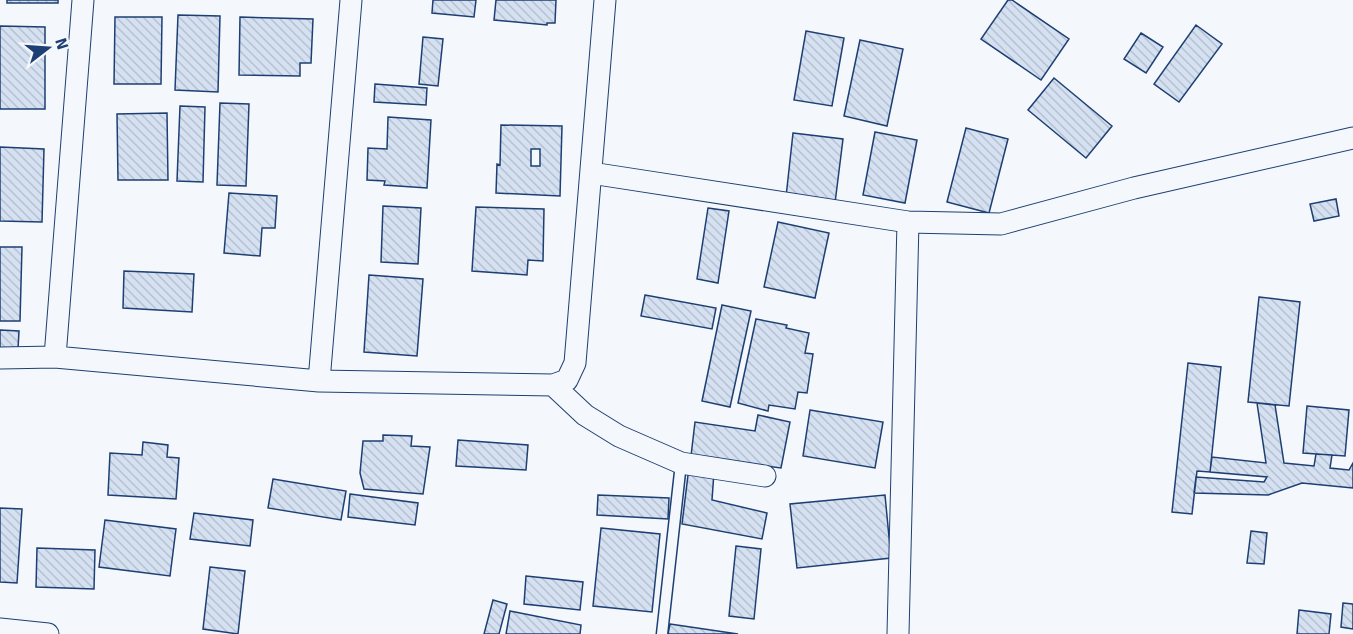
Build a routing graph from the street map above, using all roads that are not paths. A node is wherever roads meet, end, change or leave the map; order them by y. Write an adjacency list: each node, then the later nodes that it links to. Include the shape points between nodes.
1 (83, 0): 7 (street)
2 (351, 0): 9 (street)
3 (605, 0): 5 (street)
4 (1353, 138): 6 (street, via 1134,188 1001,224)
5 (591, 173): 6 (street); 10 (street, via 575,363 567,380)
6 (908, 222): 16 (street)
7 (55, 357): 8 (street); 9 (street)
8 (0, 358)
9 (320, 381): 10 (street)
10 (553, 385): 11 (street, via 585,415 619,436)
11 (681, 463): 12 (street); 15 (lane)
12 (765, 476)
13 (0, 629): 14 (street)
14 (48, 634)
15 (662, 634)
16 (898, 634)

